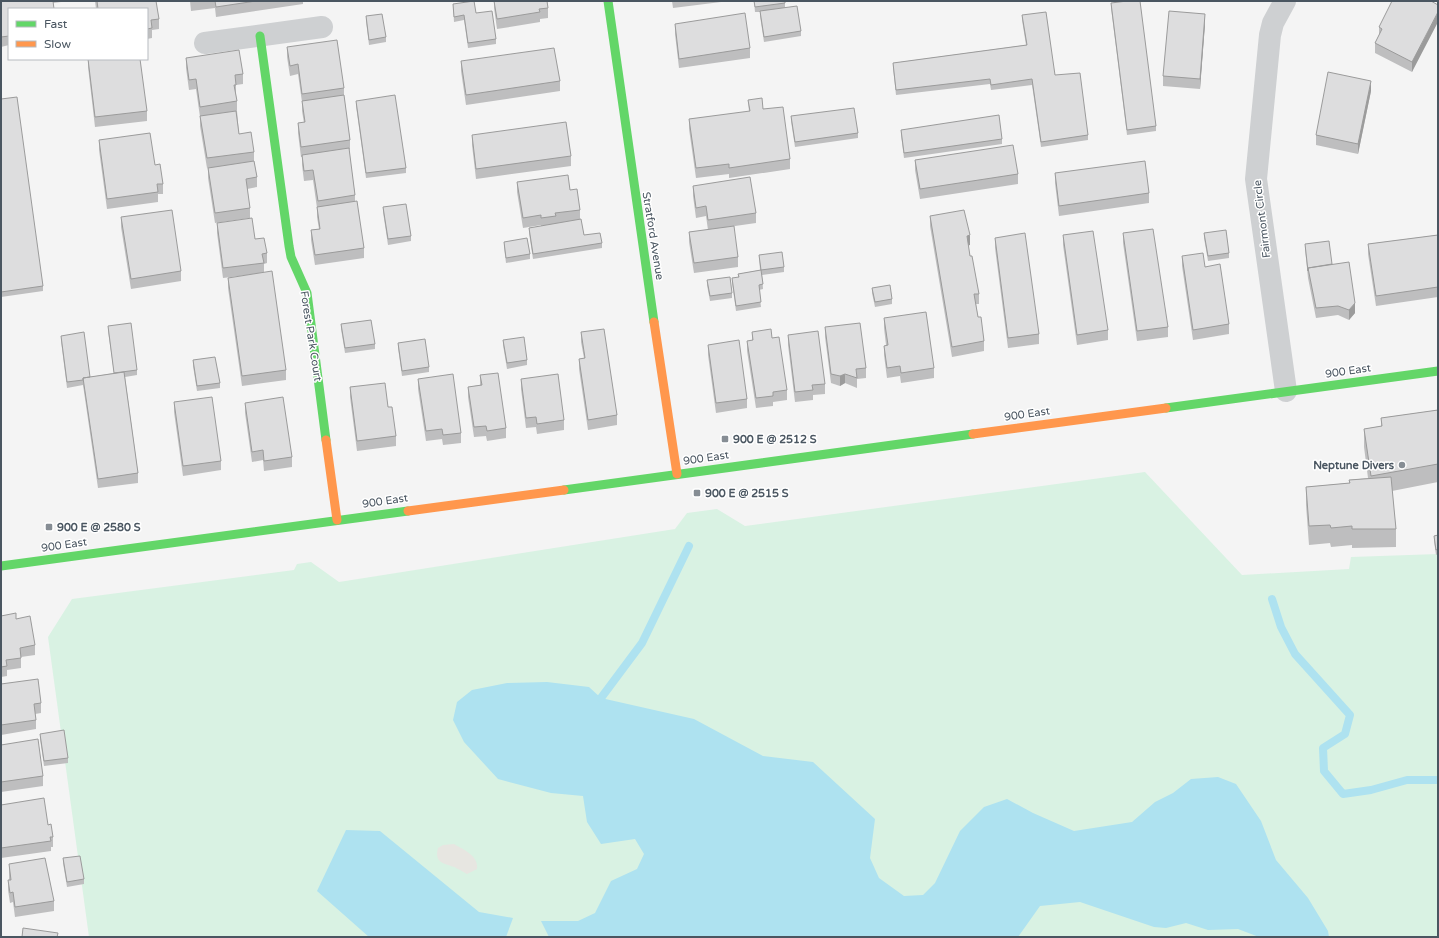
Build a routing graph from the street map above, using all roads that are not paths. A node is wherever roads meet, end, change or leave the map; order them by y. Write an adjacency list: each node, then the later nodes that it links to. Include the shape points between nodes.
1 (608, 1): 8 (street, Stratford Avenue)
2 (1285, 1): 7 (street, Fairmont Circle, via 1270,35 1256,179)
3 (322, 27): 4 (street)
4 (260, 36): 5 (street); 9 (street, Forest Park Court, via 291,257 307,293)
5 (205, 44)
6 (1438, 371): 7 (street, 900 East)
7 (1286, 391): 8 (street, 900 East)
8 (678, 474): 9 (street, 900 East)
9 (337, 520): 10 (street, 900 East)
10 (1, 566)

